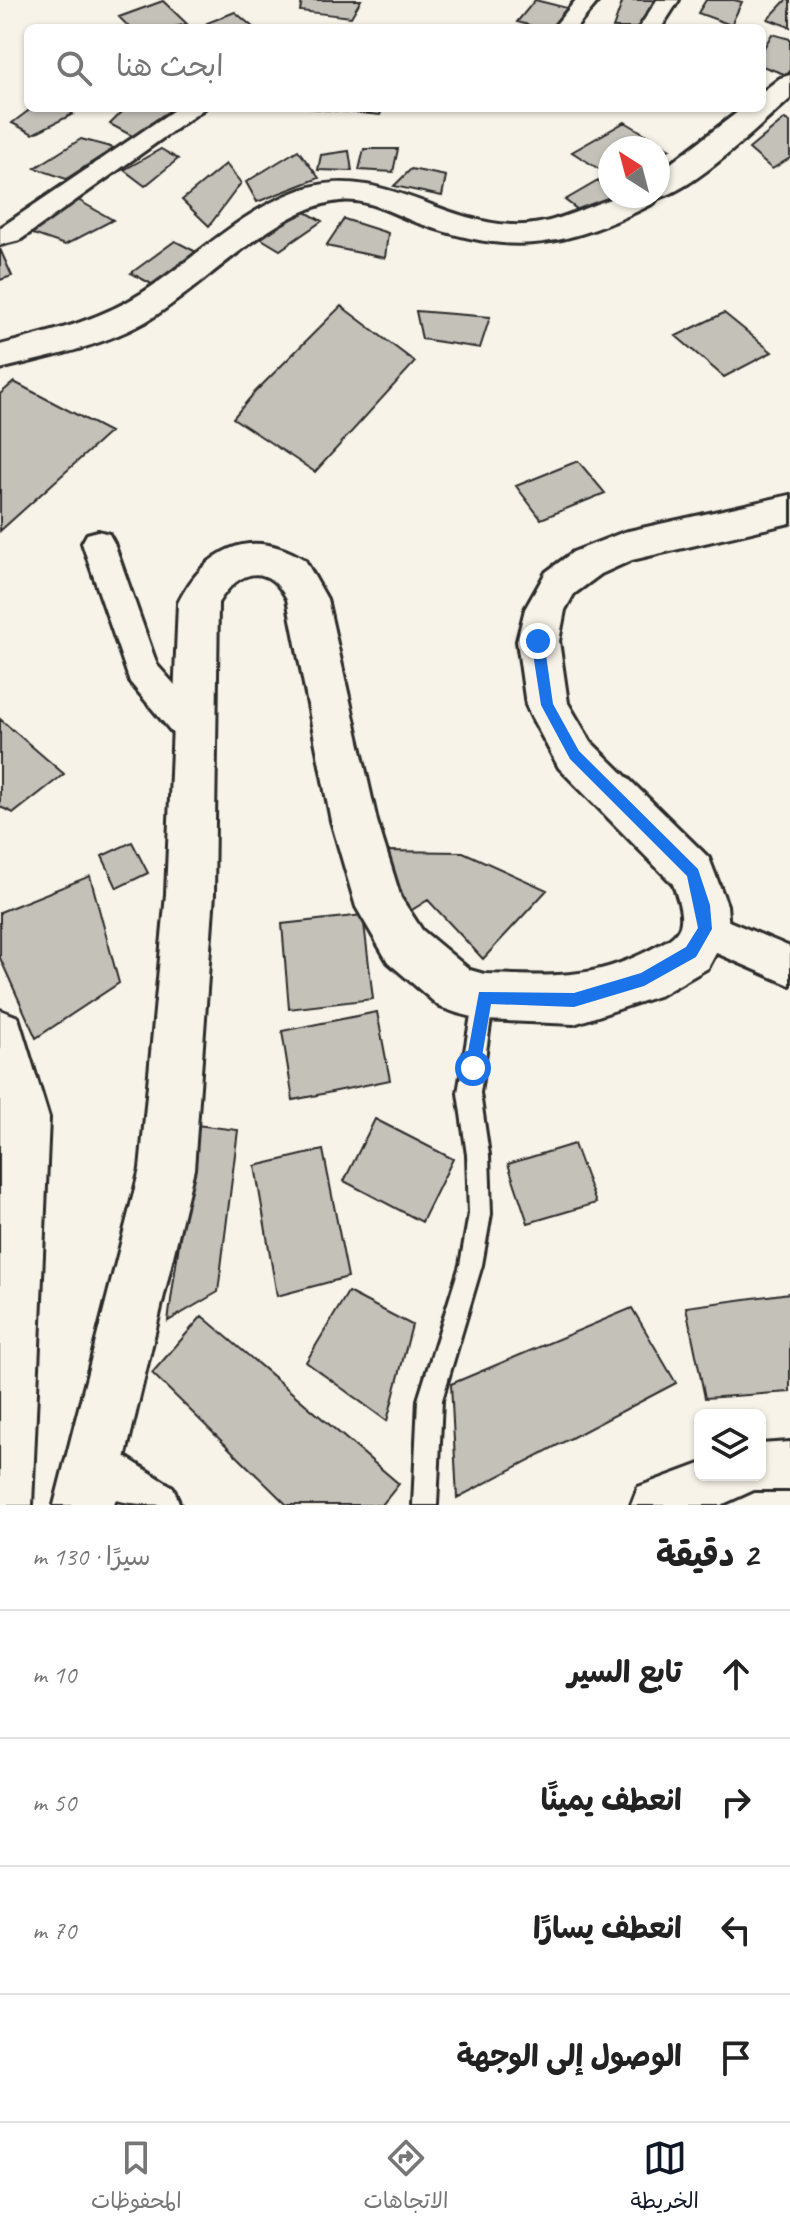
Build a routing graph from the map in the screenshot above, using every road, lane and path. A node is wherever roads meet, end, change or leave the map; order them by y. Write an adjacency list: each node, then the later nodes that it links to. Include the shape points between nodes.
1 (588, 0): 3 (street)
2 (668, 0): 4 (street)
3 (567, 24)
4 (653, 24)
5 (790, 84): 6 (main road)
6 (766, 104)
7 (187, 112): 11 (street)
8 (756, 112): 9 (main road)
9 (670, 180)
10 (619, 208): 12 (main road, via 561,232 505,235 452,225 371,194 325,193 264,220 176,288 131,315 84,337)
11 (0, 237)
12 (0, 357)
13 (790, 509): 16 (main road, via 624,547 587,563 560,583 545,609 538,641 547,705 575,755 693,873)
14 (98, 543): 15 (street, via 142,672)
15 (193, 731): 18 (main road, via 198,603 205,586 240,560 263,558 290,570 307,599 354,821 380,907 405,946 434,973 457,990); 23 (main road, via 190,894 167,1169)
16 (705, 929): 17 (street); 18 (main road, via 691,952 644,979 574,1000)
17 (790, 966)
18 (484, 997): 26 (lane, via 469,1093 480,1214 471,1265 430,1400)
19 (0, 1034): 24 (main road, via 23,1118)
20 (790, 1466): 21 (street)
21 (766, 1468)
22 (720, 1481): 27 (street)
23 (88, 1484): 25 (street)
24 (2, 1505)
25 (155, 1505)
26 (425, 1505)
27 (656, 1505)

